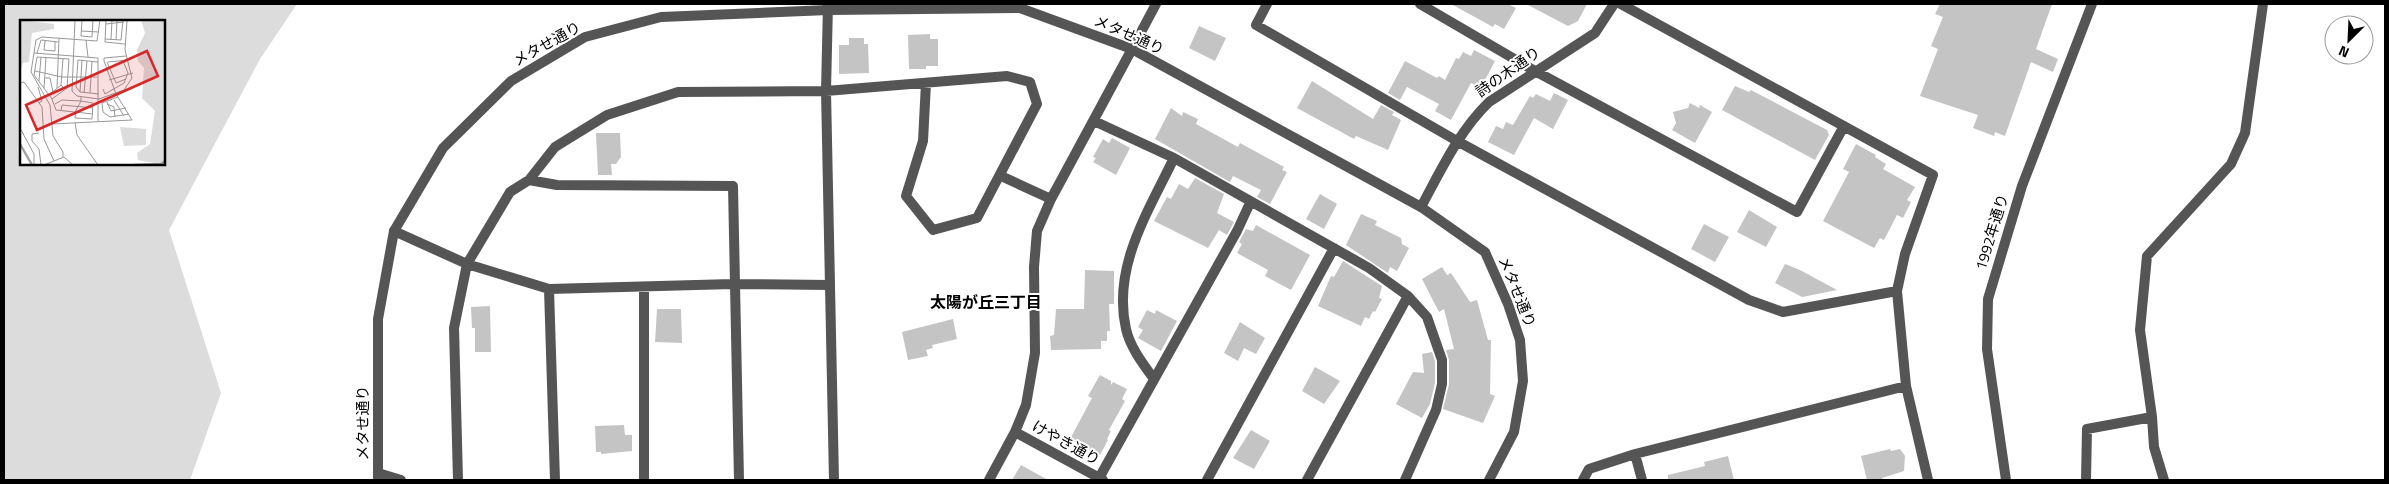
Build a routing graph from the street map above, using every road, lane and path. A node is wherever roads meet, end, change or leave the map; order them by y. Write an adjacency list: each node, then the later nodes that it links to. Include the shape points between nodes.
1 (1156, 4): 9 (street)
2 (1267, 4): 15 (street, via 1256,25)
3 (1420, 4): 10 (street)
4 (1614, 4): 10 (street, 詩の木通り, via 1595,32)
5 (1621, 4): 14 (street)
6 (2092, 4): 52 (street, 1992年通り, via 2022,186 1988,299 1987,349)
7 (2262, 4): 33 (street, via 2244,133 2231,164 2147,256 2140,330)
8 (828, 7): 9 (street, メタせ通り, via 1020,8); 12 (street); 22 (street, メタせ通り, via 661,17 585,37 511,81 443,148)
9 (1132, 49): 13 (street); 21 (street, メタせ通り)
10 (1535, 71): 14 (street, via 1797,212); 15 (street, 詩の木通り, via 1489,102 1476,114)
11 (926, 83): 12 (street); 17 (street, via 1007,76 1030,82 1037,104); 17 (street, via 923,141 906,196 933,230 978,218)
12 (826, 91): 18 (street, via 678,92 607,115 555,147); 26 (street)
13 (1094, 122): 16 (street); 19 (street)
14 (1844, 126): 29 (street, via 1933,175 1905,254)
15 (1458, 141): 21 (street, 詩の木通り); 29 (street, via 1749,300 1774,309 1783,312)
16 (1174, 158): 20 (street); 31 (street, via 1128,257 1122,287 1126,329 1132,346)
17 (1001, 176): 19 (street)
18 (530, 180): 24 (street, via 510,192); 25 (street, via 556,185 733,186)
19 (1051, 199): 34 (street, via 1037,231 1035,353 1026,405)
20 (1250, 203): 23 (street); 31 (street, via 1238,231)
21 (1421, 207): 48 (street, メタせ通り, via 1484,252 1508,304 1520,340 1523,381 1514,432)
22 (394, 231): 24 (street); 36 (street, メタせ通り, via 378,319)
23 (1334, 248): 30 (street); 45 (street)
24 (468, 264): 28 (street); 39 (street, via 454,328)
25 (733, 284): 26 (street); 27 (street); 42 (street)
26 (830, 285): 43 (street)
27 (644, 288): 28 (street); 41 (street)
28 (550, 289): 40 (street)
29 (1897, 291): 32 (street)
30 (1408, 296): 46 (street); 47 (street, via 1428,317 1442,360 1442,384 1436,410)
31 (1154, 379): 37 (street)
32 (1906, 386): 35 (street); 51 (street)
33 (2152, 417): 53 (street, via 2087,429); 54 (street, via 2154,447)
34 (1015, 432): 37 (street, けやき通り); 44 (street)
35 (1635, 454): 49 (street, via 1589,469); 50 (street)
36 (378, 477): 38 (street)
37 (1100, 479)
38 (401, 480)
39 (458, 480)
40 (555, 480)
41 (644, 480)
42 (739, 480)
43 (834, 480)
44 (989, 480)
45 (1207, 480)
46 (1307, 480)
47 (1405, 480)
48 (1489, 480)
49 (1583, 480)
50 (1642, 480)
51 (1927, 480)
52 (2006, 480)
53 (2086, 480)
54 (2164, 480)

